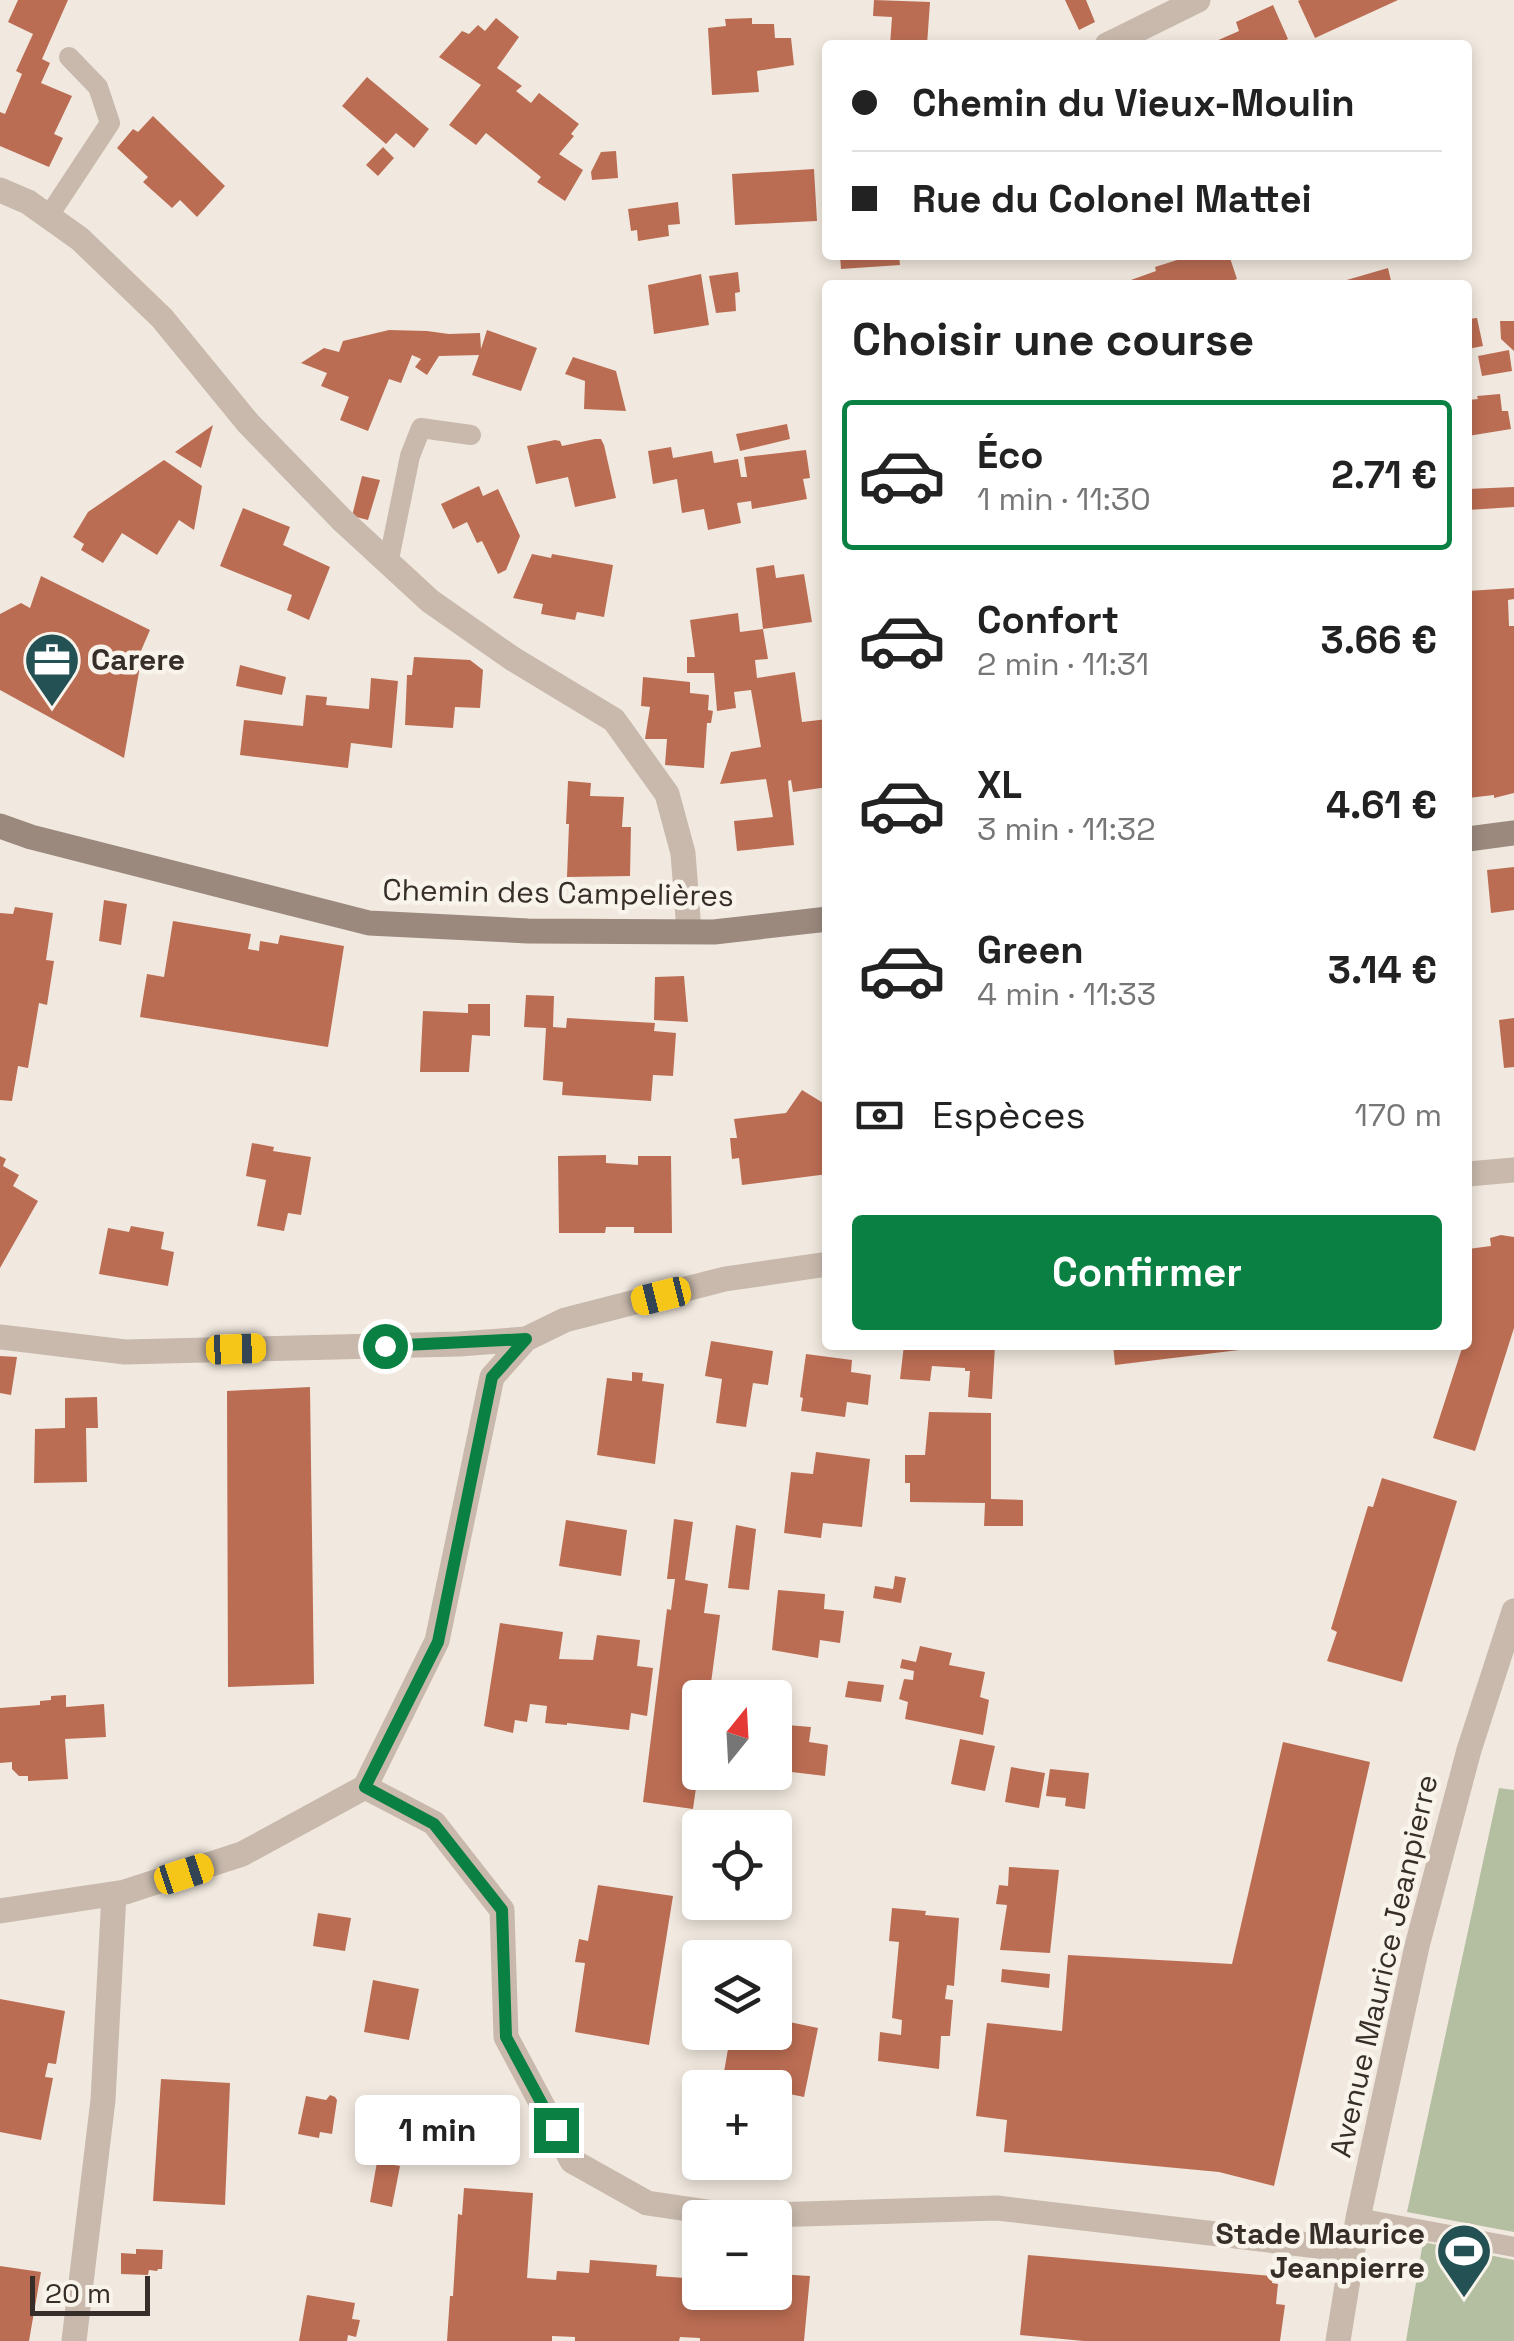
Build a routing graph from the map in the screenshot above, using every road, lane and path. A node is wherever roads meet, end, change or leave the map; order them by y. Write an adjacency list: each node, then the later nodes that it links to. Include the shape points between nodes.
1 (1198, 0): 2 (street)
2 (1117, 40)
3 (69, 57): 5 (lane, via 98,86 110,123)
4 (0, 190): 5 (street)
5 (48, 216): 7 (street, via 162,318 248,423)
6 (470, 435): 7 (lane, via 421,428)
7 (388, 564): 12 (street, via 513,659 614,720 667,794 683,852)
8 (0, 826): 12 (main road, Chemin des Campelières, via 369,922)
9 (1514, 833): 10 (main road)
10 (1472, 838)
11 (822, 920): 12 (main road, Chemin des Campelières)
12 (690, 932)
13 (1514, 1170): 14 (street)
14 (1472, 1174)
15 (822, 1265): 17 (street, via 725,1279 565,1320)
16 (0, 1337): 17 (street, via 124,1352)
17 (526, 1339): 19 (street, via 492,1377 438,1642)
18 (1514, 1610): 22 (street, Avenue Maurice Jeanpierre, via 1417,1946)
19 (365, 1787): 20 (street, via 242,1854); 24 (street, via 434,1824 502,1910 506,2037 572,2161 647,2204 735,2216 997,2208)
20 (114, 1894): 21 (street); 25 (street, via 103,2100)
21 (0, 1912)
22 (1358, 2218): 23 (lane); 24 (street, Avenue Maurice Jeanpierre)
23 (1514, 2246)
24 (1352, 2250): 26 (street, Avenue Maurice Jeanpierre)
25 (74, 2341)
26 (1338, 2341)

